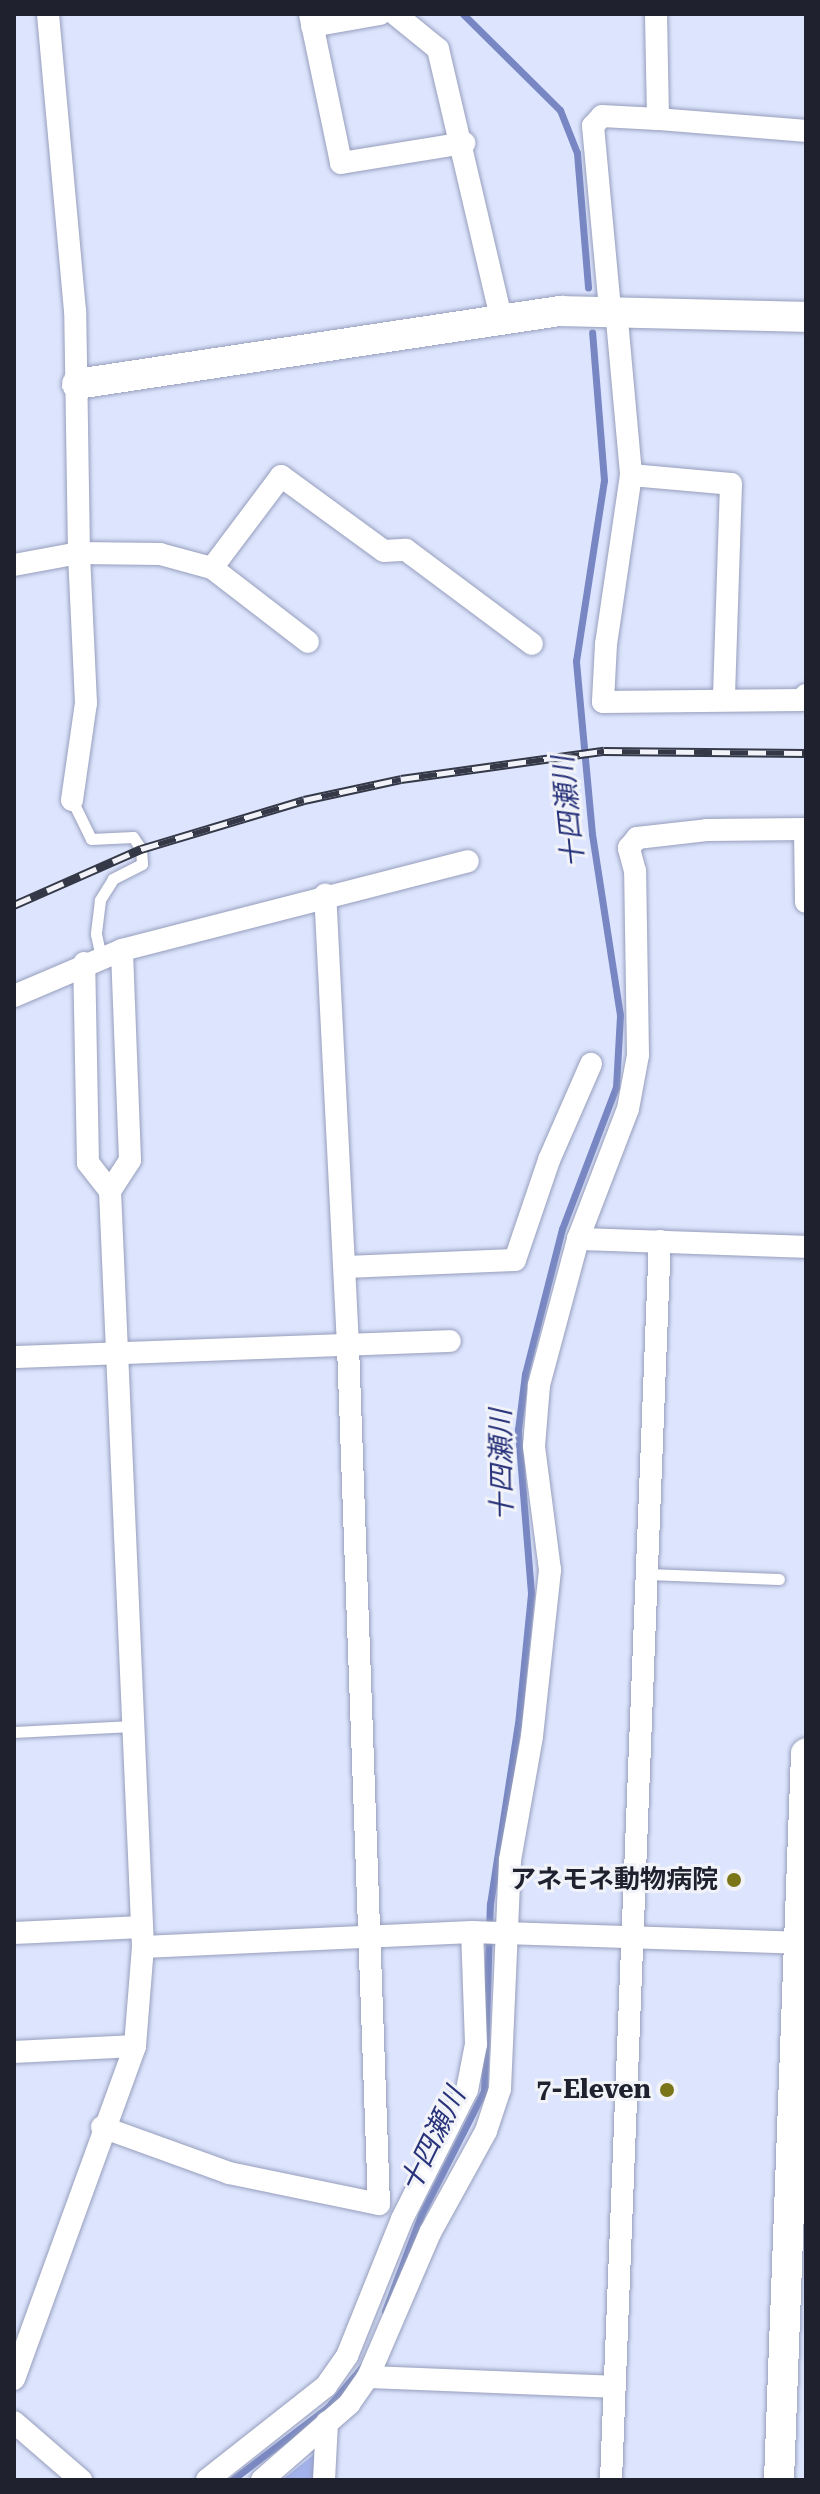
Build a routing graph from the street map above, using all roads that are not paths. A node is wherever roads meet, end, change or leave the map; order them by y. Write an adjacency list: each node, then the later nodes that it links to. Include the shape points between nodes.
1 (48, 14): 12 (street)
2 (380, 14): 5 (street)
3 (395, 14): 8 (street, via 438,49)
4 (656, 14): 6 (street)
5 (311, 20): 8 (street, via 341,163)
6 (658, 119): 7 (street); 9 (street, via 602,116 593,126)
7 (806, 131)
8 (464, 143): 11 (street)
9 (613, 309): 10 (street); 11 (street); 13 (street)
10 (806, 317)
11 (501, 318): 12 (street)
12 (77, 384): 14 (street)
13 (631, 475): 20 (street, via 731,484); 20 (street, via 606,644 603,702)
14 (79, 553): 15 (street); 16 (street, via 160,554); 21 (street, via 86,703)
15 (14, 565)
16 (212, 568): 17 (street); 18 (street, via 281,476 384,551 406,550)
17 (308, 642)
18 (532, 644)
19 (806, 695): 20 (street, via 801,700)
20 (724, 698)
21 (72, 800): 25 (lane, via 91,839 133,837 141,849 142,864 113,879 100,900 96,934)
22 (468, 861): 23 (street)
23 (325, 895): 25 (street); 32 (street)
24 (806, 902): 29 (street, via 805,829 707,830 637,838 629,848 635,871 638,1055 628,1109)
25 (102, 957): 26 (street); 28 (street, via 130,1160); 28 (street, via 88,1163)
26 (14, 996)
27 (591, 1064): 32 (street, via 549,1160 515,1260)
28 (110, 1191): 35 (street)
29 (578, 1239): 30 (street); 44 (street, via 539,1385 534,1446 550,1570)
30 (660, 1241): 31 (street); 37 (street)
31 (806, 1247)
32 (345, 1267): 34 (street)
33 (450, 1341): 34 (street)
34 (348, 1345): 35 (street); 48 (street)
35 (118, 1351): 36 (street); 39 (street)
36 (14, 1357)
37 (647, 1574): 38 (lane); 46 (street)
38 (779, 1579)
39 (132, 1726): 40 (lane); 47 (street)
40 (14, 1732)
41 (806, 1754): 42 (street)
42 (803, 1907): 49 (street)
43 (472, 1932): 44 (street); 48 (street); 59 (street, via 476,2044 467,2090 402,2219 347,2356 326,2386)
44 (505, 1932): 46 (street); 54 (street, via 500,2089 486,2131 430,2233)
45 (14, 1933): 47 (street)
46 (634, 1935): 49 (street); 56 (street)
47 (143, 1937): 48 (street); 51 (street)
48 (373, 1937): 53 (street, via 379,2204 229,2173)
49 (802, 1943): 50 (street)
50 (801, 1984): 64 (street)
51 (135, 2046): 52 (street); 53 (street)
52 (14, 2052)
53 (102, 2127): 55 (street)
54 (368, 2377): 56 (street); 58 (street)
55 (14, 2379)
56 (614, 2387): 63 (street)
57 (14, 2422): 60 (street)
58 (327, 2422): 61 (street); 62 (street)
59 (215, 2478)
60 (81, 2480)
61 (262, 2480)
62 (324, 2480)
63 (611, 2480)
64 (779, 2480)

